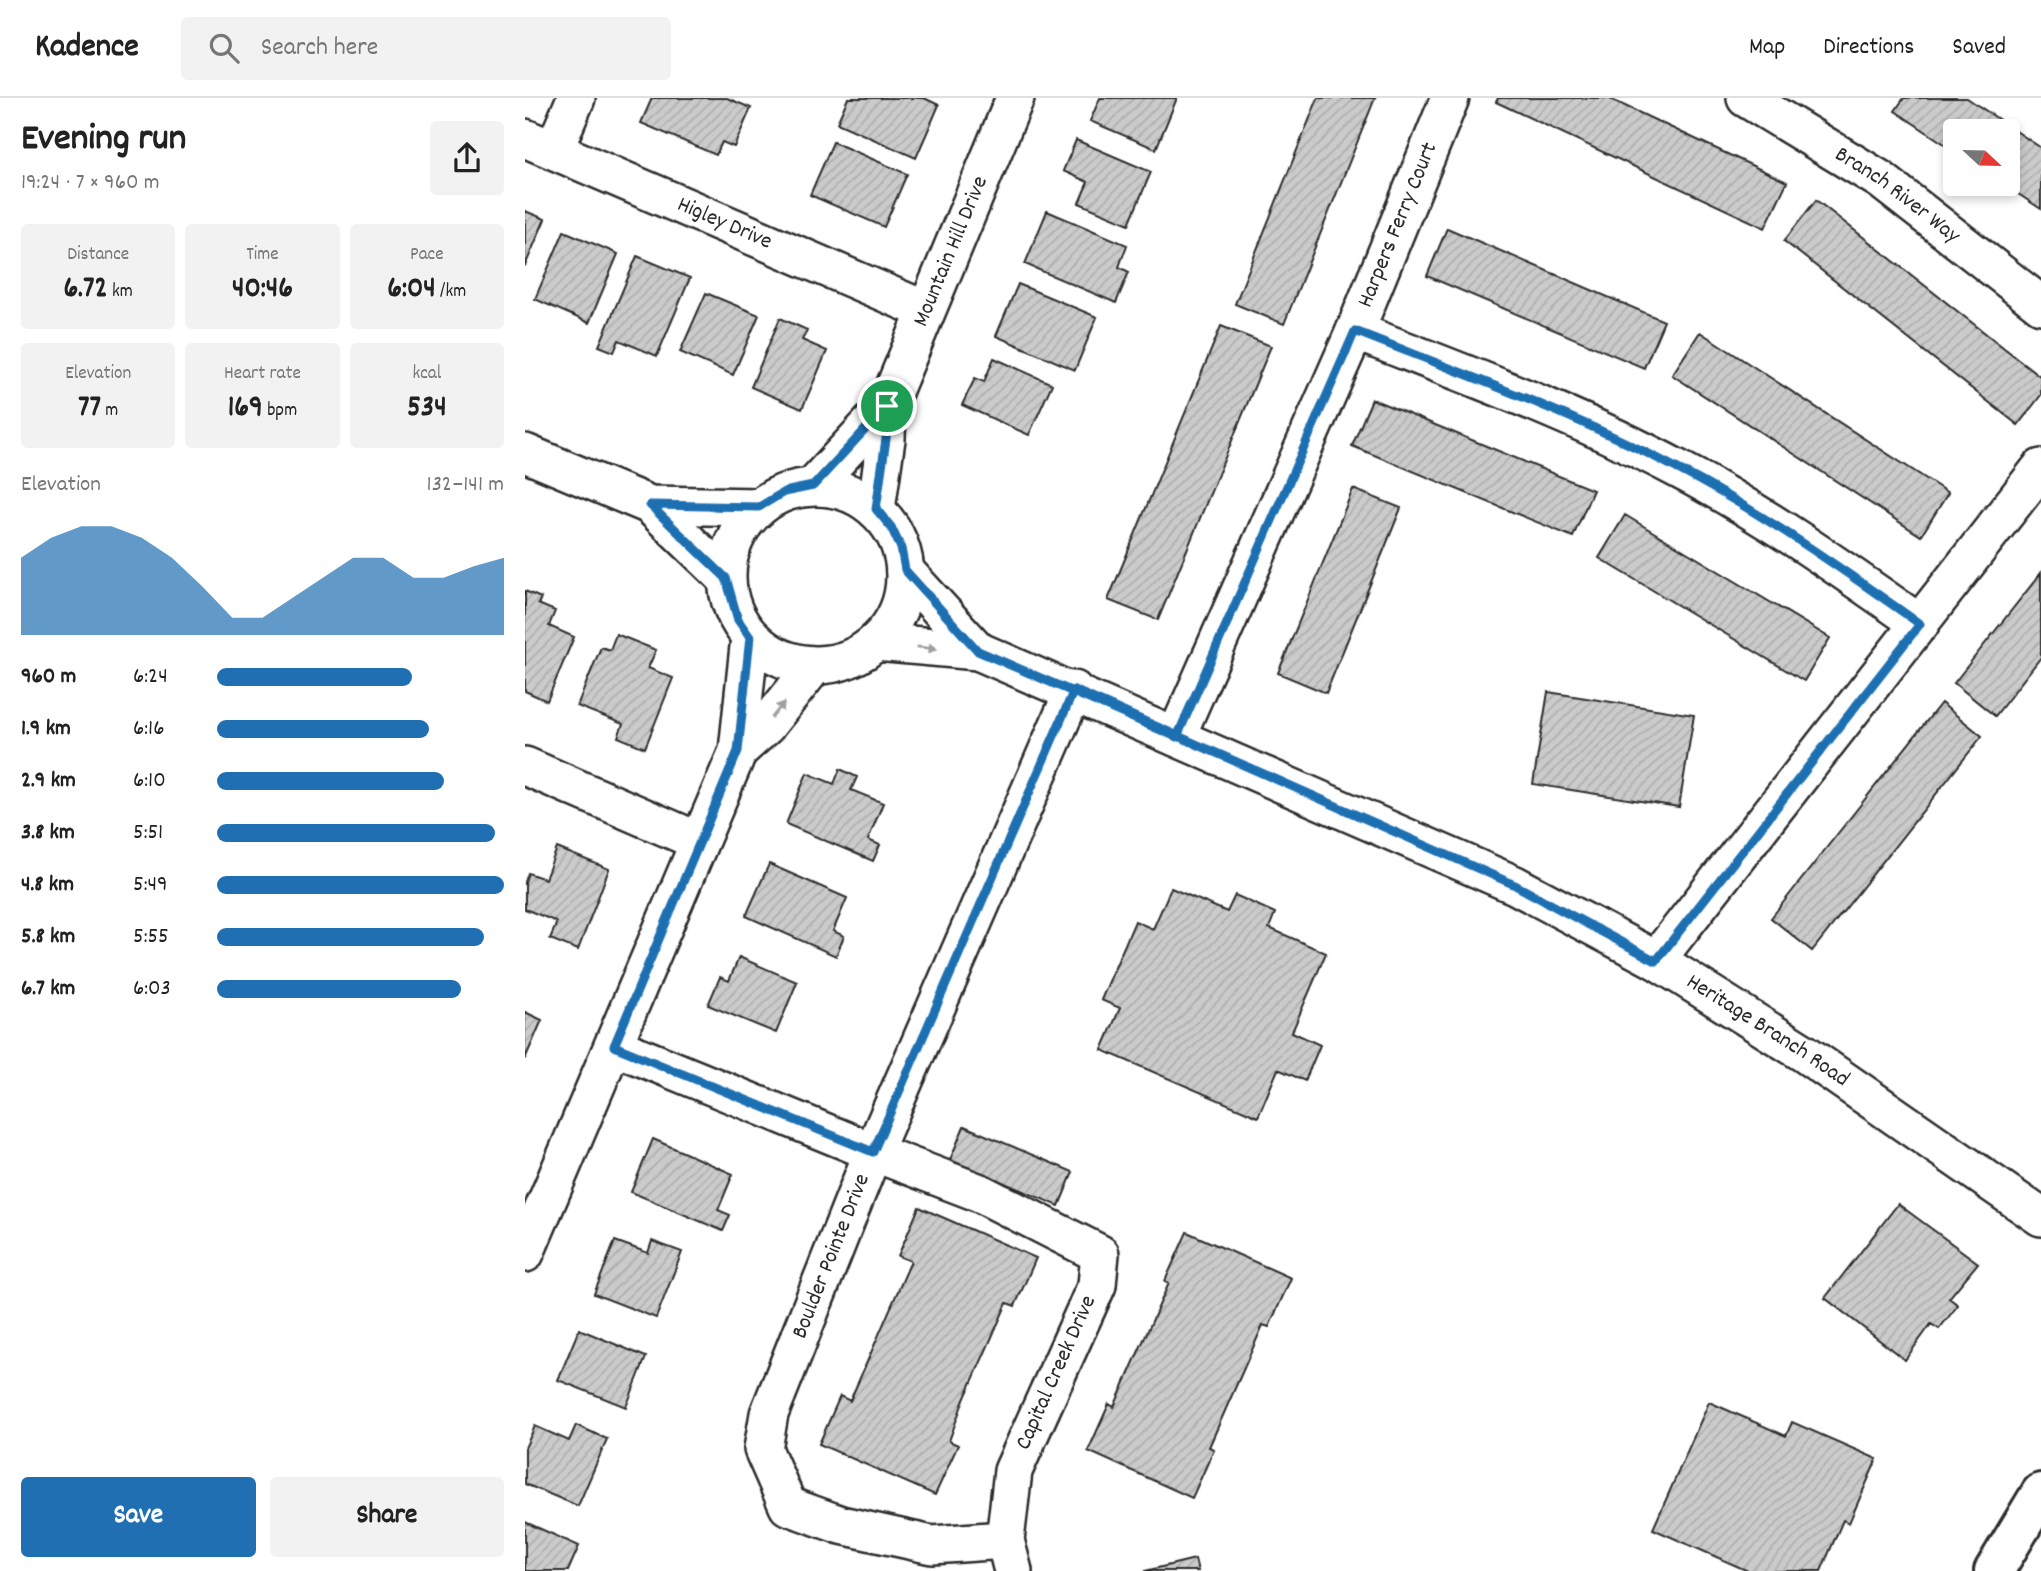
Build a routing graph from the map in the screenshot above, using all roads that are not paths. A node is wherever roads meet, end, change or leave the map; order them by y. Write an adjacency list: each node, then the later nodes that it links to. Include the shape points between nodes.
1 (576, 98): 5 (street)
2 (1015, 98): 7 (street, Mountain Hill Drive)
3 (1450, 98): 8 (street, Harpers Ferry Court)
4 (1746, 98): 6 (street, Branch River Way, via 1881,180)
5 (539, 144): 7 (street, Higley Drive)
6 (2041, 305)
7 (925, 310): 9 (street, Mountain Hill Drive)
8 (1355, 331): 18 (street, via 1575,418 1680,469 1809,546); 24 (street, Harpers Ferry Court)
9 (887, 406): 12 (street, Mountain Hill Drive); 15 (street, Mountain Hill Drive)
10 (525, 453): 13 (street)
11 (2041, 468): 18 (street)
12 (813, 486): 14 (street, via 784,492); 15 (street, via 857,496)
13 (650, 505): 14 (street); 17 (street)
14 (759, 507): 17 (street, via 741,527 730,551)
15 (876, 509): 16 (street, via 901,548)
16 (905, 570): 20 (street, via 903,597 893,622); 21 (street, Heritage Branch Road)
17 (726, 578): 19 (street, via 738,620)
18 (1920, 624): 28 (street)
19 (750, 637): 22 (street, via 790,662); 25 (street)
20 (876, 642): 21 (street, Heritage Branch Road, one-way to 21); 22 (street, via 847,660)
21 (978, 651): 23 (street, Heritage Branch Road)
22 (814, 666): 25 (street, one-way to 22, via 766,726)
23 (1074, 690): 24 (street, Heritage Branch Road); 30 (street, Boulder Pointe Drive)
24 (1177, 737): 28 (street, Heritage Branch Road, via 1515,885)
25 (738, 751): 27 (street)
26 (525, 766): 27 (street)
27 (698, 841): 29 (street)
28 (1656, 961): 31 (street, Heritage Branch Road, via 1804,1053)
29 (614, 1046): 30 (street); 32 (street)
30 (873, 1152): 34 (street, Capital Creek Drive, via 980,1193 1100,1254 1097,1285 1013,1471); 34 (street, Boulder Pointe Drive, via 768,1414 763,1448 788,1506 841,1525)
31 (2041, 1217)
32 (525, 1253)
33 (2041, 1493): 35 (main road)
34 (1009, 1556)
35 (1993, 1571)

